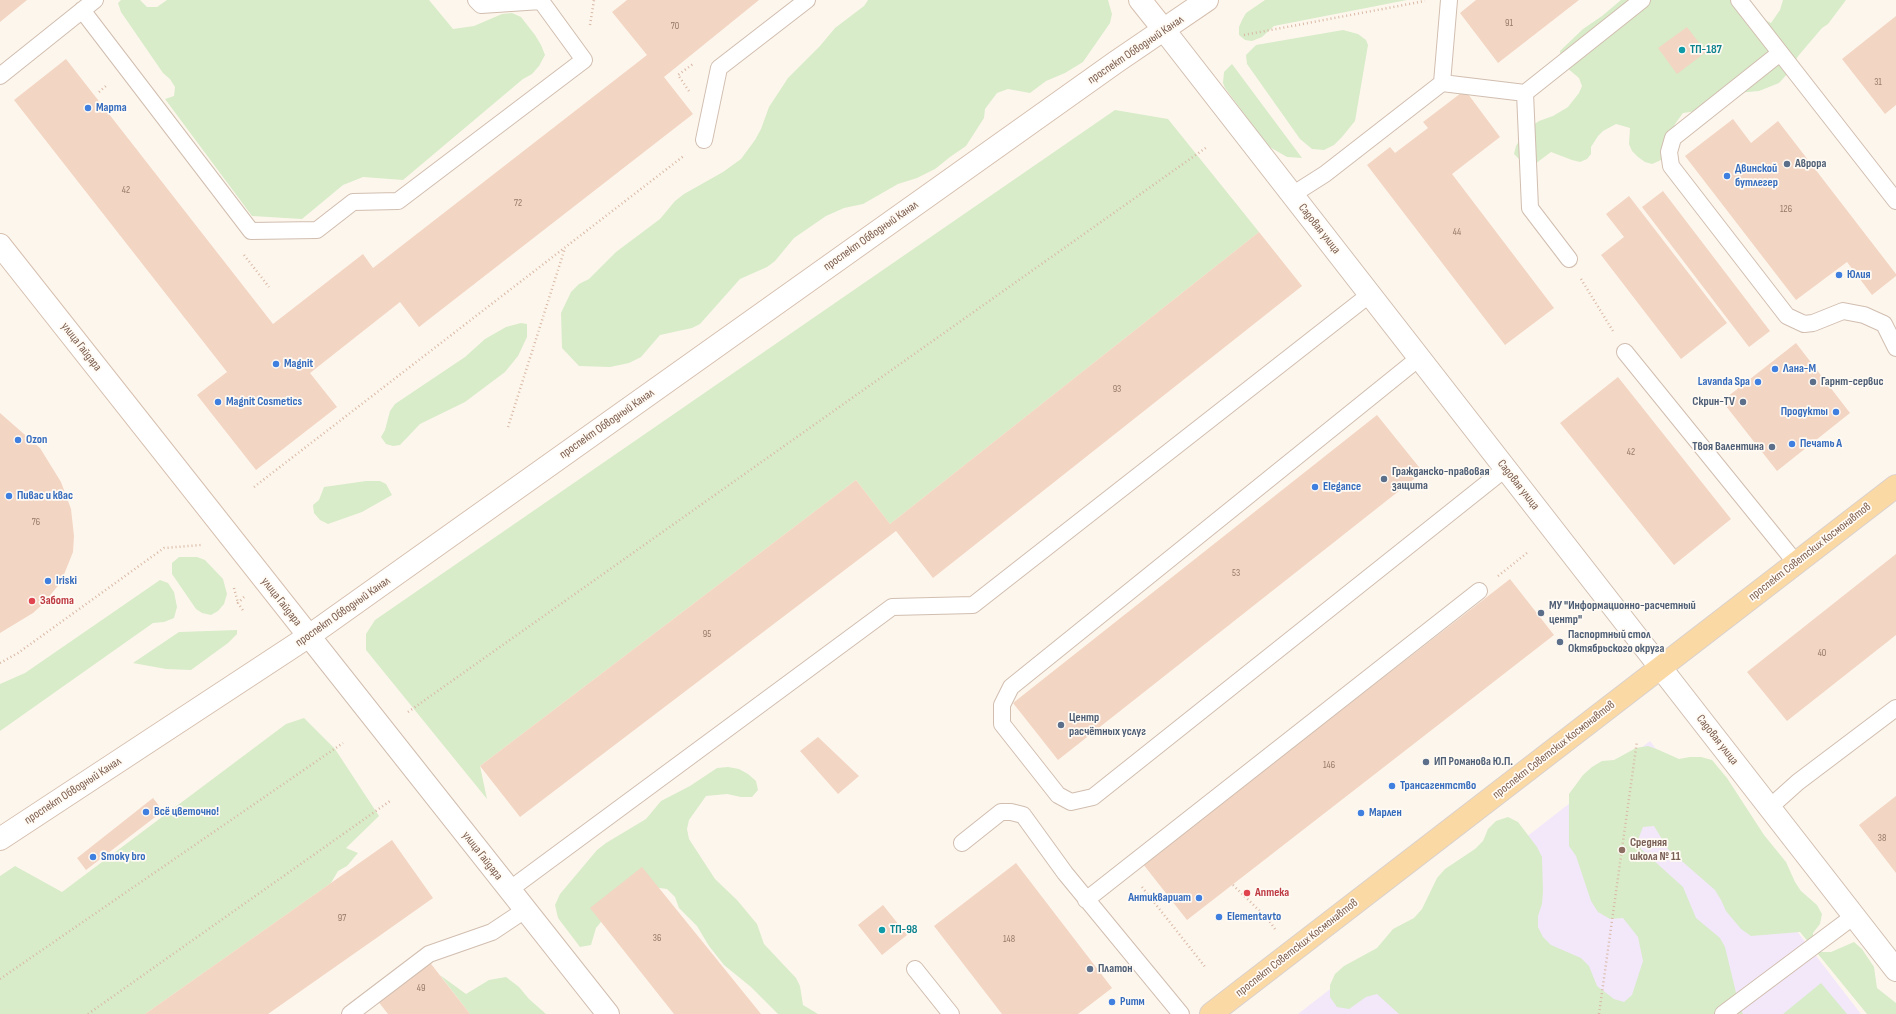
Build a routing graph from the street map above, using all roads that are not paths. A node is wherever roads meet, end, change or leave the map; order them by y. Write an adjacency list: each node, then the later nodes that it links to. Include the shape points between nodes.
1 (95, 0): 9 (lane)
2 (476, 0): 9 (lane, via 481,5 541,1 584,60 398,200 353,202 317,230 251,231)
3 (806, 0): 15 (lane, via 719,68)
4 (1140, 0): 10 (street, Садовая улица)
5 (1207, 0): 10 (street, проспект Обводный Канал)
6 (1449, 0): 13 (lane)
7 (1642, 0): 14 (lane)
8 (1739, 0): 11 (lane)
9 (82, 10): 12 (lane)
10 (1164, 30): 16 (street, Садовая улица); 29 (street, проспект Обводный Канал)
11 (1780, 53): 17 (lane); 21 (lane, via 1673,138 1669,152 1671,166 1787,316 1804,324 1814,323 1843,311)
12 (0, 76)
13 (1442, 83): 14 (lane); 16 (lane, via 1325,174)
14 (1525, 93): 19 (lane, via 1530,208)
15 (704, 140)
16 (1292, 195): 20 (street, Садовая улица)
17 (1896, 201)
18 (0, 245): 29 (street, улица Гайдара)
19 (1569, 258)
20 (1370, 295): 24 (street, Садовая улица); 35 (lane, via 973,605 892,607)
21 (1890, 320): 22 (lane)
22 (1896, 348)
23 (1625, 352): 27 (lane)
24 (1419, 358): 25 (street, Садовая улица); 25 (lane, via 1011,687 1002,705 1002,724 1058,795 1071,802 1092,797)
25 (1506, 469): 30 (street, Садовая улица)
26 (1896, 486): 27 (main road, проспект Советских Космонавтов)
27 (1796, 563): 30 (main road, проспект Советских Космонавтов)
28 (1480, 591): 36 (lane)
29 (309, 636): 33 (street, проспект Обводный Канал); 35 (street, улица Гайдара)
30 (1660, 668): 32 (street, Садовая улица); 45 (main road, проспект Советских Космонавтов)
31 (1896, 708): 32 (lane, via 1798,782)
32 (1769, 808): 38 (street, Садовая улица)
33 (0, 839)
34 (962, 843): 36 (lane, via 1001,812 1023,815)
35 (510, 890): 37 (street, улица Гайдара)
36 (1086, 900): 44 (lane)
37 (525, 910): 41 (lane, via 492,932 429,954); 42 (street, улица Гайдара)
38 (1854, 916): 39 (street, Садовая улица); 46 (lane)
39 (1893, 958)
40 (915, 969): 43 (lane)
41 (360, 1011)
42 (608, 1014)
43 (951, 1014)
44 (1181, 1014)
45 (1211, 1014)
46 (1724, 1014)

